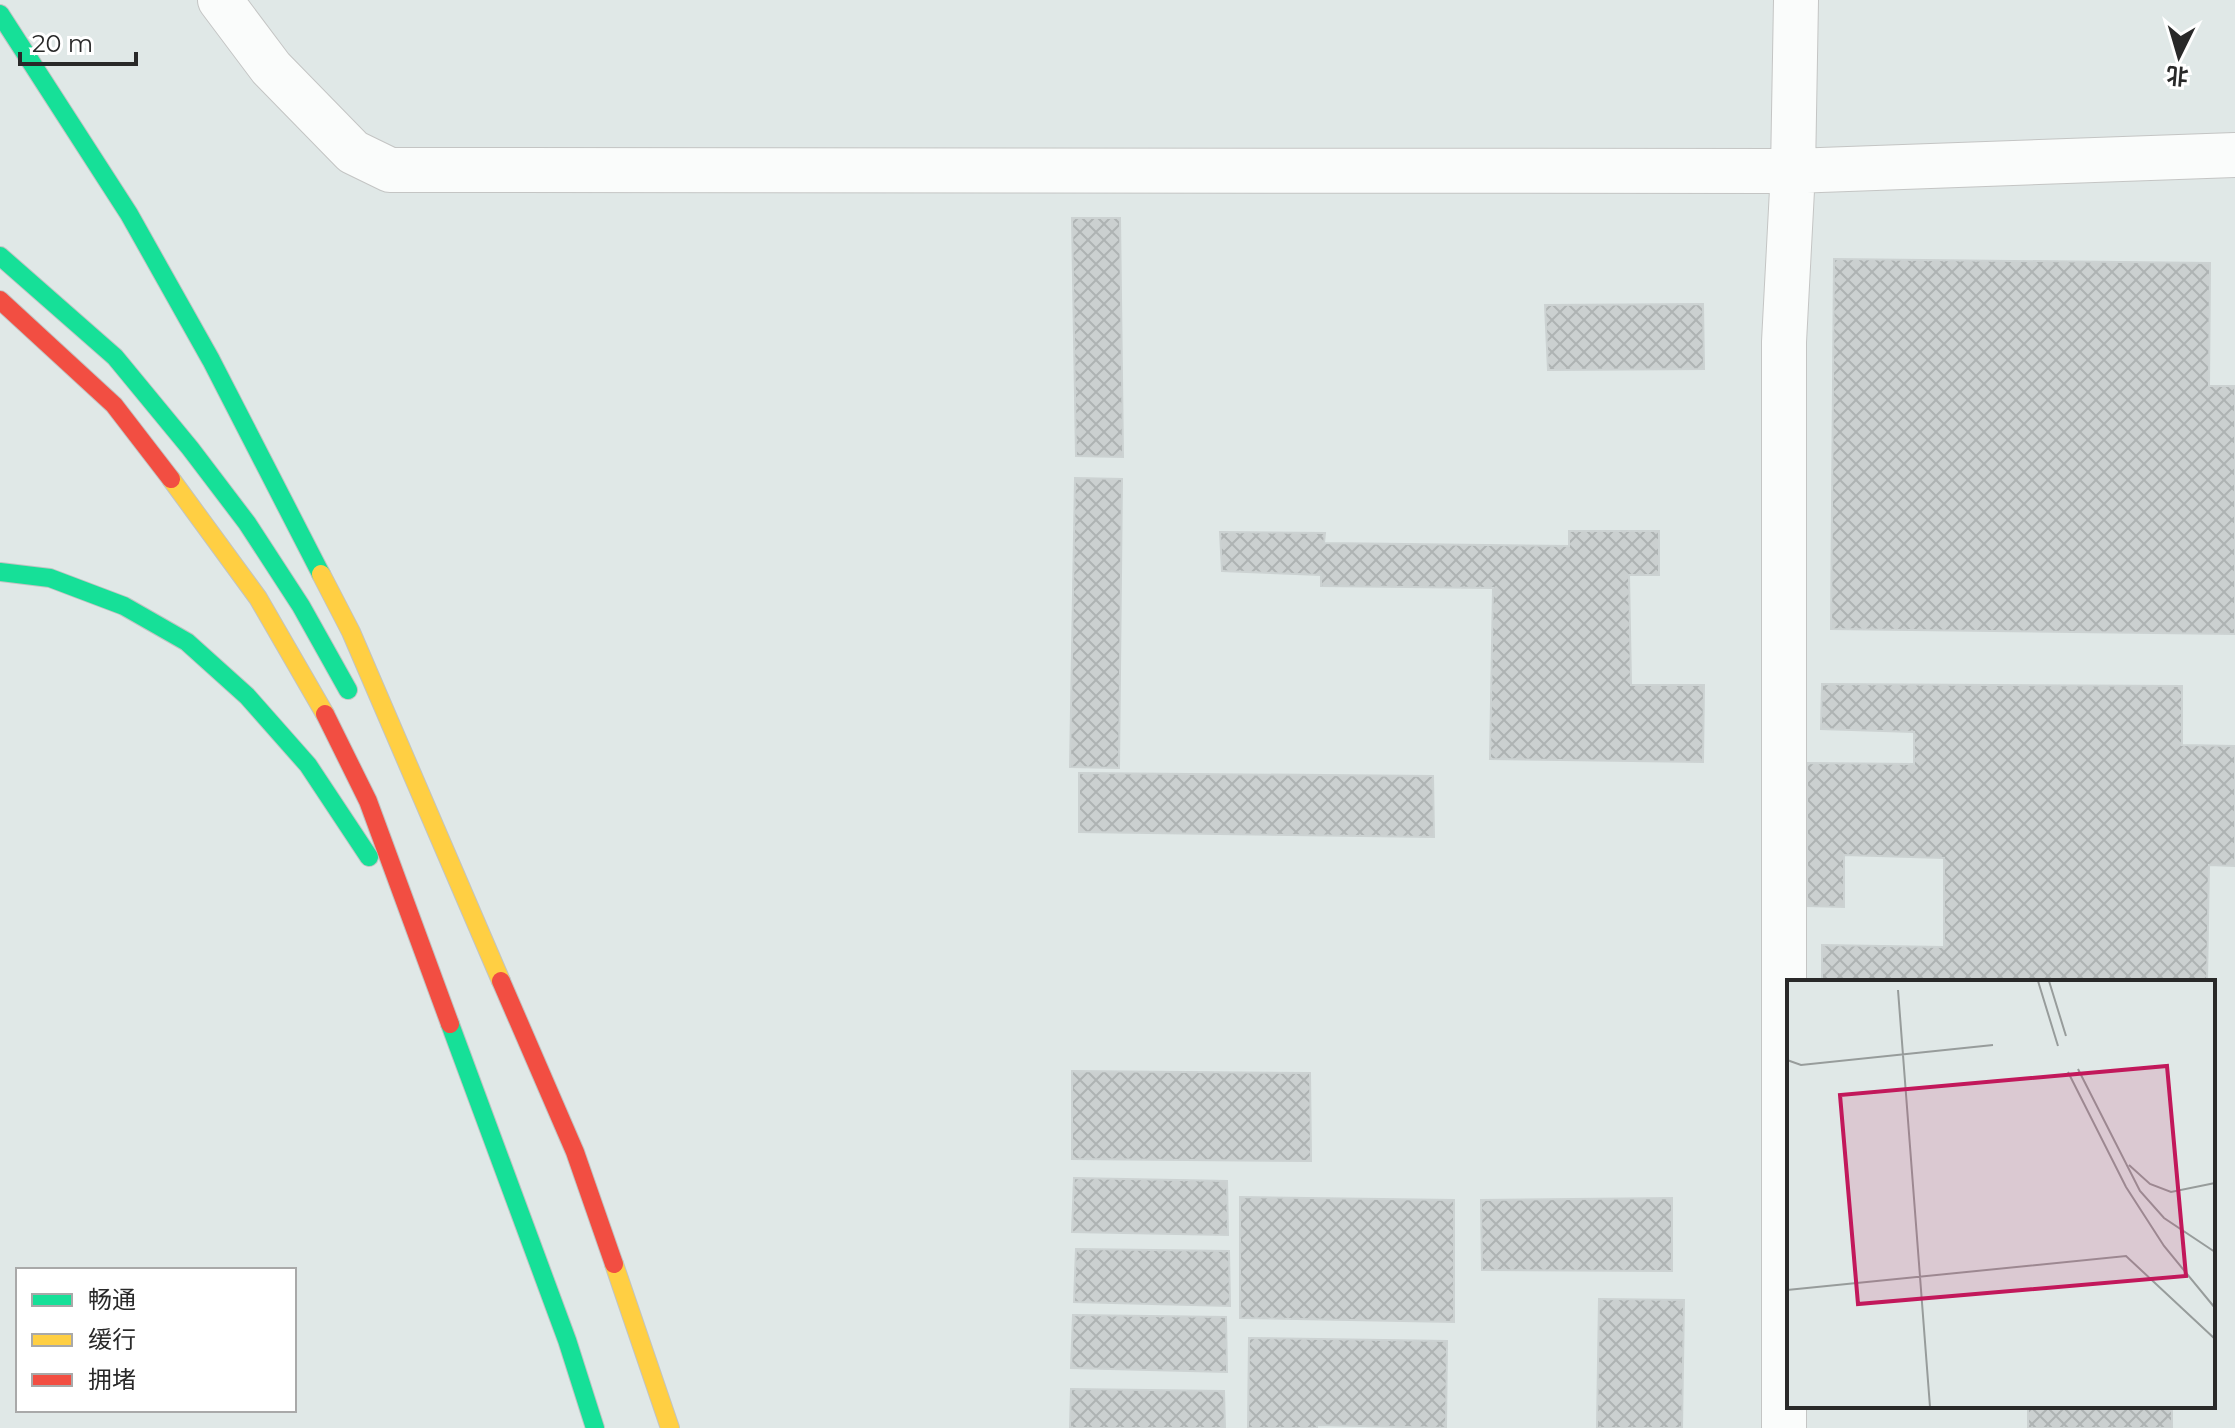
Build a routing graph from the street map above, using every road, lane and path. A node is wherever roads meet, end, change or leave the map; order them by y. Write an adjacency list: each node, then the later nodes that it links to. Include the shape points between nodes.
1 (220, 0): 5 (street, via 271,68 353,152 390,170)
2 (1796, 0): 5 (street)
3 (0, 14): 11 (highway, via 129,214 211,360 351,632)
4 (2235, 155): 5 (street)
5 (1793, 171): 15 (street, via 1784,342)
6 (0, 256): 9 (highway, via 115,357 190,448 247,523)
7 (0, 300): 12 (highway, via 114,405 258,598 368,801)
8 (0, 572): 12 (highway, via 50,578 124,606 187,642 247,696 308,765 365,849)
9 (357, 704)
10 (386, 757): 11 (highway)
11 (466, 902): 14 (highway, via 575,1152)
12 (426, 957): 13 (highway)
13 (595, 1428)
14 (670, 1428)
15 (1784, 1428)

